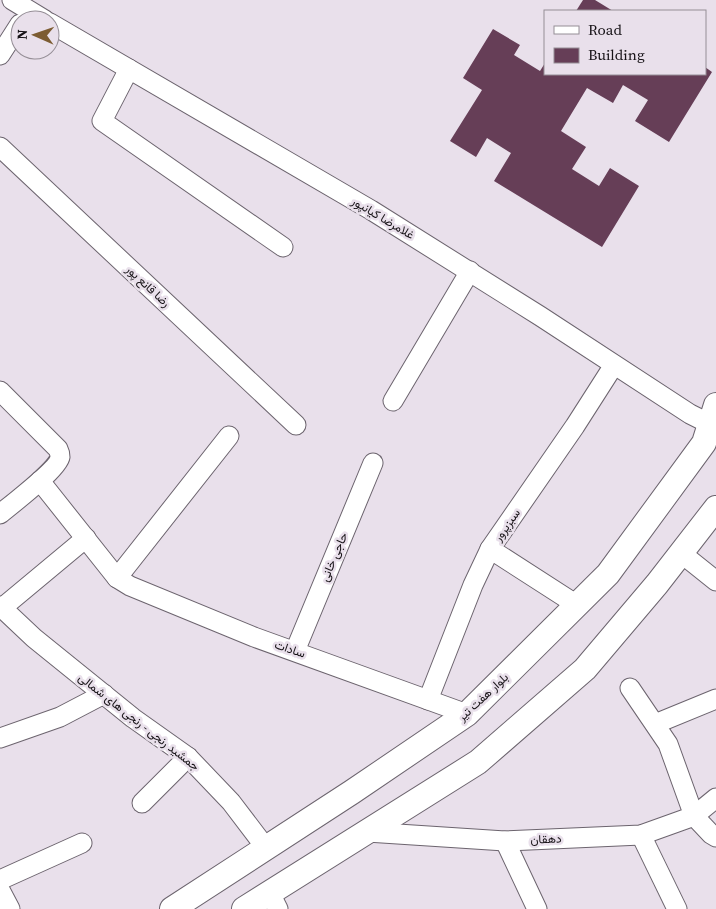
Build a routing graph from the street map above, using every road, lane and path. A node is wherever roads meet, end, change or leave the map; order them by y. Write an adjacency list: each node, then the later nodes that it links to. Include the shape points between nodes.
1 (12, 0): 2 (street)
2 (22, 10)
3 (60, 29): 6 (street, غلامرضا کیانپور)
4 (10, 39): 5 (street)
5 (0, 55)
6 (129, 69): 8 (street, via 102,121); 9 (street, غلامرضا کیانپور)
7 (0, 147): 14 (street, رضا قانع پور)
8 (283, 247)
9 (470, 271): 10 (street, غلامرضا کیانپور); 12 (street)
10 (614, 365): 13 (street, غلامرضا کیانپور, via 690,414); 21 (street, سبزپرور)
11 (0, 391): 17 (street, via 58,449 58,461)
12 (393, 401)
13 (713, 415): 25 (main road, بلوار هفت تیر, via 704,443 608,574)
14 (296, 425)
15 (229, 436): 23 (street)
16 (373, 463): 27 (street, حاجی خانی)
17 (40, 481): 19 (street); 20 (street)
18 (716, 508): 22 (main road)
19 (0, 514)
20 (86, 538): 23 (street); 26 (street)
21 (490, 549): 25 (street); 31 (street, سبزپرور)
22 (681, 553): 24 (street); 39 (main road, via 585,669 478,762)
23 (117, 578): 27 (street, سادات, via 254,637)
24 (716, 582)
25 (576, 605): 32 (main road, بلوار هفت تیر)
26 (1, 607): 29 (street, جمشید رنجی - رنجی های شمالی)
27 (295, 651): 31 (street, سادات)
28 (630, 688): 33 (street)
29 (104, 694): 34 (street, via 60,717); 35 (street, جمشید رنجی - رنجی های شمالی)
30 (716, 699): 33 (street)
31 (428, 700): 32 (street, سادات)
32 (467, 714): 44 (main road, بلوار هفت تیر)
33 (655, 724): 38 (street, via 668,744)
34 (0, 738)
35 (188, 757): 37 (street); 44 (street, جمشید رنجی - رنجی های شمالی, via 231,802)
36 (716, 798): 38 (street, دهقان)
37 (142, 803)
38 (694, 816): 40 (street, دهقان); 41 (street)
39 (367, 832): 42 (street, دهقان); 47 (main road)
40 (641, 836): 42 (street, دهقان); 52 (street)
41 (716, 837)
42 (505, 841): 51 (street)
43 (82, 843): 45 (street)
44 (266, 848): 49 (main road, بلوار هفت تیر)
45 (0, 880)
46 (0, 890): 48 (street)
47 (274, 901): 50 (main road)
48 (10, 909)
49 (172, 909)
50 (244, 909)
51 (537, 909)
52 (677, 909)

